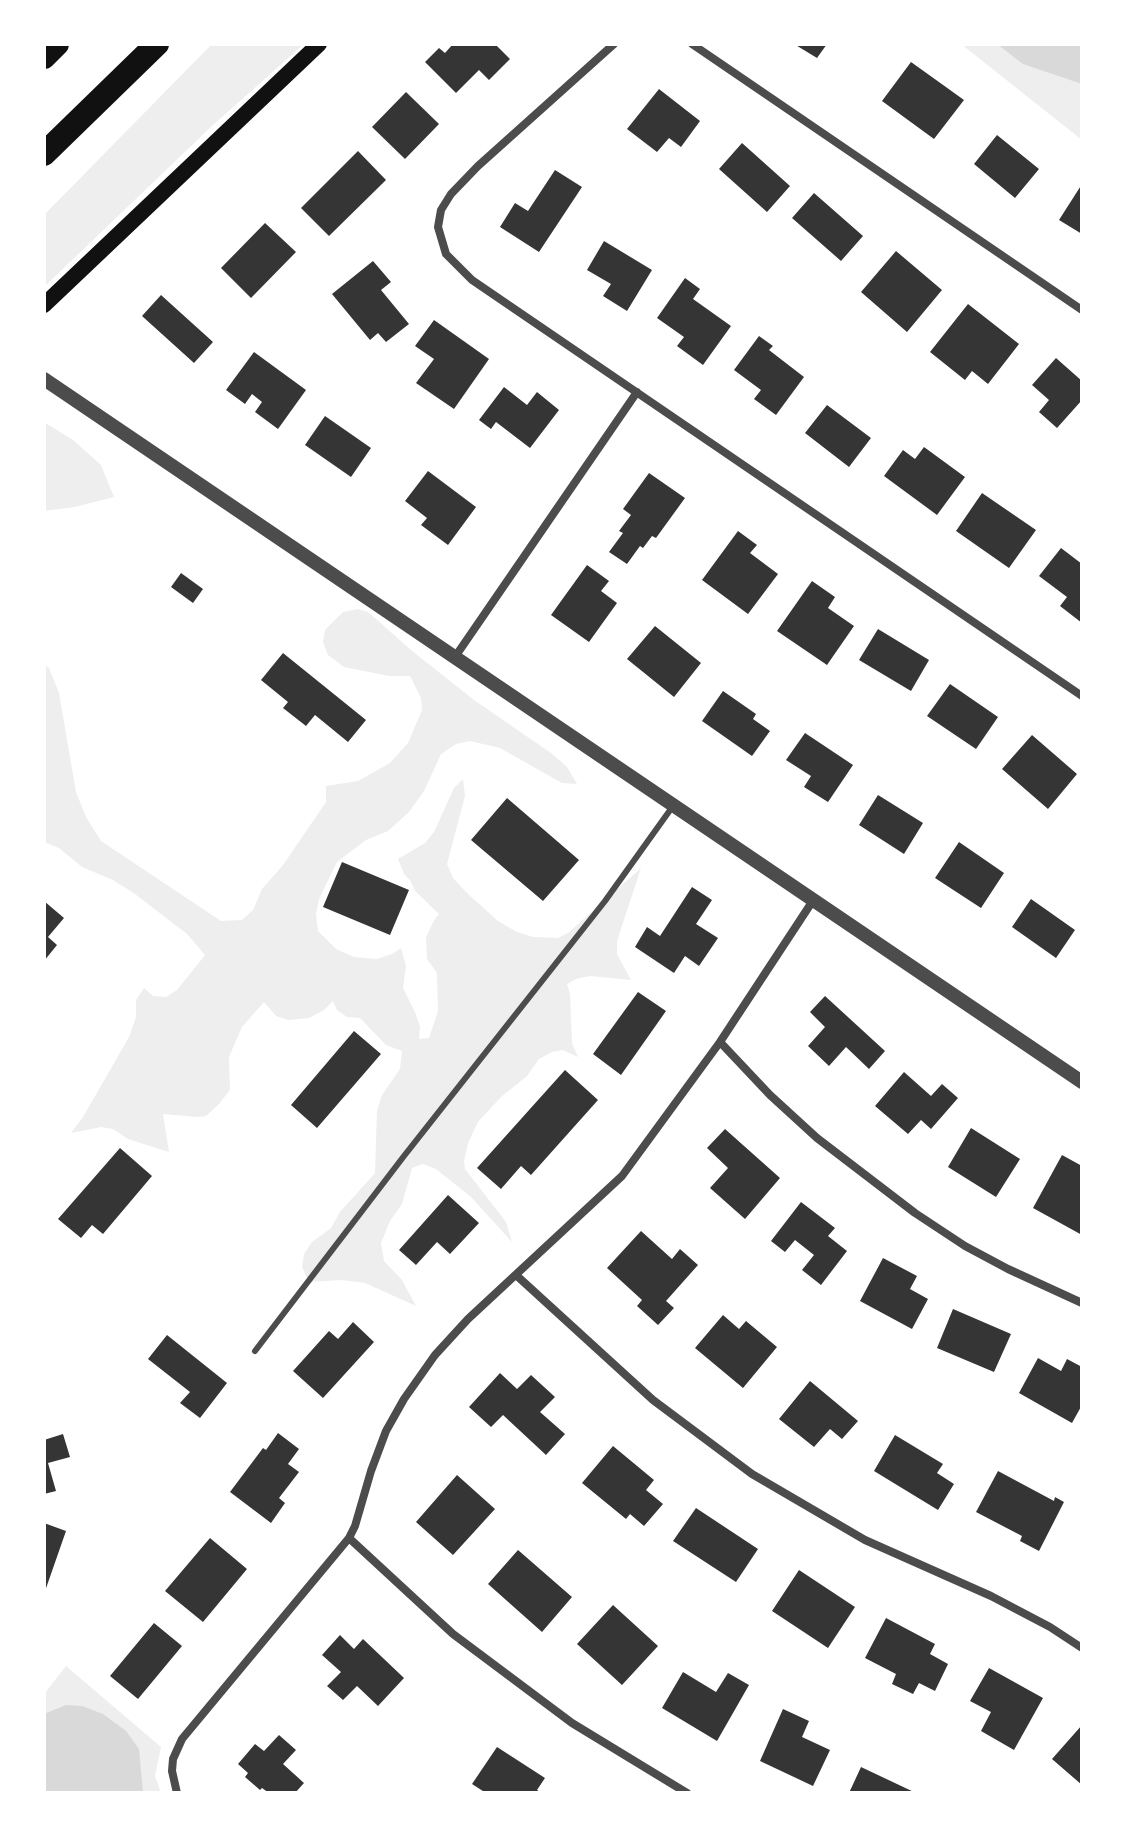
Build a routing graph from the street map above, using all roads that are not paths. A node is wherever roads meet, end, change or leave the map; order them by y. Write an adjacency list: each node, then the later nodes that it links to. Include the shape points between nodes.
1 (57, 44): 6 (highway)
2 (157, 44): 7 (highway)
3 (319, 44): 8 (main road)
4 (614, 44): 11 (street, via 451,194 438,227 446,254 472,280)
5 (692, 44): 9 (street)
6 (44, 57)
7 (44, 154)
8 (44, 305)
9 (1082, 310)
10 (44, 379): 12 (street)
11 (637, 392): 12 (street); 13 (street)
12 (455, 657): 14 (street)
13 (1082, 696)
14 (673, 806): 15 (street); 20 (lane)
15 (812, 902): 16 (street); 17 (street)
16 (720, 1042): 18 (street, via 622,1176); 19 (street, via 817,1138 915,1213 965,1246)
17 (1082, 1082)
18 (516, 1275): 21 (street, via 435,1355 404,1399 386,1431); 22 (street, via 653,1400 752,1474 865,1540 991,1596)
19 (1082, 1303)
20 (255, 1351)
21 (349, 1538): 23 (street, via 182,1739 173,1759); 24 (street, via 465,1643 572,1723)
22 (1082, 1648)
23 (177, 1793)
24 (687, 1793)

